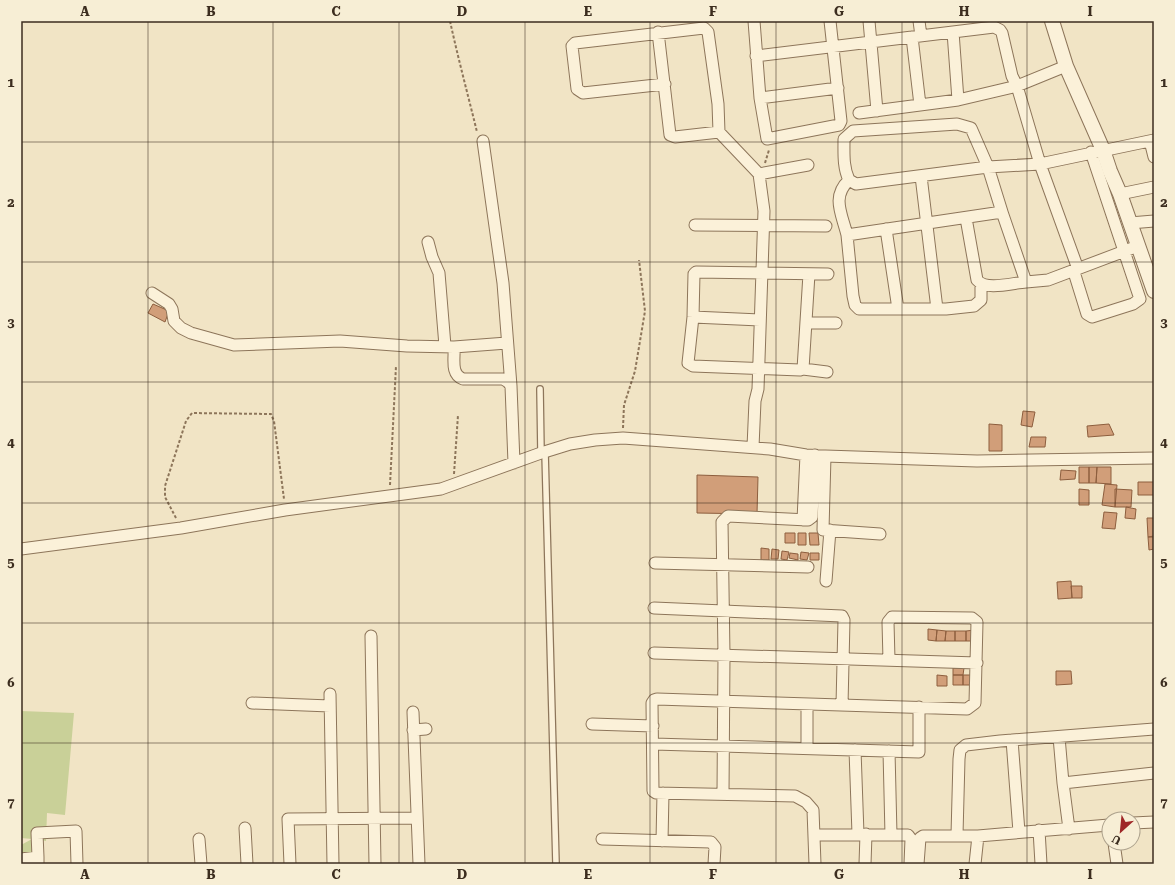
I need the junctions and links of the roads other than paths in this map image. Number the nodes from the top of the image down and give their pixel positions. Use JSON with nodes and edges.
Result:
{"nodes":[{"id":1,"x":754,"y":21,"type":"edge"},
{"id":2,"x":830,"y":21,"type":"edge"},
{"id":3,"x":869,"y":21,"type":"edge"},
{"id":4,"x":919,"y":21,"type":"edge"},
{"id":5,"x":1052,"y":21,"type":"edge"},
{"id":6,"x":658,"y":32,"type":"junction"},
{"id":7,"x":953,"y":32,"type":"junction"},
{"id":8,"x":916,"y":37,"type":"junction"},
{"id":9,"x":871,"y":42,"type":"junction"},
{"id":10,"x":834,"y":47,"type":"junction"},
{"id":11,"x":756,"y":56,"type":"junction"},
{"id":12,"x":1066,"y":66,"type":"junction"},
{"id":13,"x":665,"y":84,"type":"junction"},
{"id":14,"x":1017,"y":86,"type":"junction"},
{"id":15,"x":838,"y":88,"type":"junction"},
{"id":16,"x":760,"y":98,"type":"junction"},
{"id":17,"x":958,"y":100,"type":"junction"},
{"id":18,"x":920,"y":105,"type":"junction"},
{"id":19,"x":877,"y":111,"type":"junction"},
{"id":20,"x":859,"y":113,"type":"dead end"},
{"id":21,"x":719,"y":132,"type":"junction"},
{"id":22,"x":1152,"y":140,"type":"edge"},
{"id":23,"x":483,"y":141,"type":"road end"},
{"id":24,"x":1097,"y":151,"type":"junction"},
{"id":25,"x":1154,"y":157,"type":"edge"},
{"id":26,"x":1040,"y":164,"type":"junction"},
{"id":27,"x":808,"y":165,"type":"dead end"},
{"id":28,"x":988,"y":167,"type":"junction"},
{"id":29,"x":760,"y":175,"type":"junction"},
{"id":30,"x":921,"y":176,"type":"junction"},
{"id":31,"x":849,"y":180,"type":"junction"},
{"id":32,"x":1154,"y":187,"type":"edge"},
{"id":33,"x":1120,"y":194,"type":"junction"},
{"id":34,"x":1002,"y":212,"type":"junction"},
{"id":35,"x":966,"y":218,"type":"junction"},
{"id":36,"x":1154,"y":221,"type":"edge"},
{"id":37,"x":1130,"y":223,"type":"junction"},
{"id":38,"x":926,"y":224,"type":"junction"},
{"id":39,"x":695,"y":225,"type":"dead end"},
{"id":40,"x":761,"y":226,"type":"junction"},
{"id":41,"x":826,"y":226,"type":"dead end"},
{"id":42,"x":886,"y":229,"type":"junction"},
{"id":43,"x":848,"y":235,"type":"junction"},
{"id":44,"x":428,"y":242,"type":"dead end"},
{"id":45,"x":1131,"y":249,"type":"junction"},
{"id":46,"x":1076,"y":271,"type":"junction"},
{"id":47,"x":759,"y":273,"type":"junction"},
{"id":48,"x":809,"y":274,"type":"junction"},
{"id":49,"x":828,"y":274,"type":"dead end"},
{"id":50,"x":1026,"y":282,"type":"junction"},
{"id":51,"x":982,"y":285,"type":"junction"},
{"id":52,"x":1154,"y":291,"type":"edge"},
{"id":53,"x":152,"y":293,"type":"dead end"},
{"id":54,"x":898,"y":309,"type":"junction"},
{"id":55,"x":937,"y":309,"type":"junction"},
{"id":56,"x":693,"y":317,"type":"junction"},
{"id":57,"x":756,"y":320,"type":"junction"},
{"id":58,"x":806,"y":323,"type":"junction"},
{"id":59,"x":836,"y":323,"type":"dead end"},
{"id":60,"x":507,"y":343,"type":"junction"},
{"id":61,"x":449,"y":346,"type":"junction"},
{"id":62,"x":756,"y":367,"type":"junction"},
{"id":63,"x":803,"y":369,"type":"junction"},
{"id":64,"x":827,"y":372,"type":"dead end"},
{"id":65,"x":511,"y":386,"type":"junction"},
{"id":66,"x":540,"y":389,"type":"dead end"},
{"id":67,"x":753,"y":447,"type":"junction"},
{"id":68,"x":543,"y":452,"type":"junction"},
{"id":69,"x":815,"y":455,"type":"junction"},
{"id":70,"x":1154,"y":458,"type":"edge"},
{"id":71,"x":514,"y":463,"type":"junction"},
{"id":72,"x":830,"y":530,"type":"junction"},
{"id":73,"x":880,"y":534,"type":"dead end"},
{"id":74,"x":21,"y":549,"type":"edge"},
{"id":75,"x":655,"y":563,"type":"dead end"},
{"id":76,"x":722,"y":564,"type":"junction"},
{"id":77,"x":808,"y":567,"type":"dead end"},
{"id":78,"x":826,"y":580,"type":"dead end"},
{"id":79,"x":654,"y":608,"type":"dead end"},
{"id":80,"x":723,"y":611,"type":"junction"},
{"id":81,"x":370,"y":636,"type":"dead end"},
{"id":82,"x":654,"y":653,"type":"dead end"},
{"id":83,"x":724,"y":655,"type":"junction"},
{"id":84,"x":844,"y":659,"type":"junction"},
{"id":85,"x":889,"y":660,"type":"junction"},
{"id":86,"x":976,"y":663,"type":"junction"},
{"id":87,"x":330,"y":694,"type":"dead end"},
{"id":88,"x":722,"y":701,"type":"junction"},
{"id":89,"x":252,"y":703,"type":"dead end"},
{"id":90,"x":808,"y":704,"type":"junction"},
{"id":91,"x":842,"y":705,"type":"junction"},
{"id":92,"x":330,"y":706,"type":"junction"},
{"id":93,"x":918,"y":707,"type":"junction"},
{"id":94,"x":413,"y":712,"type":"dead end"},
{"id":95,"x":592,"y":724,"type":"dead end"},
{"id":96,"x":652,"y":726,"type":"junction"},
{"id":97,"x":426,"y":729,"type":"dead end"},
{"id":98,"x":1154,"y":729,"type":"edge"},
{"id":99,"x":413,"y":730,"type":"junction"},
{"id":100,"x":1059,"y":737,"type":"junction"},
{"id":101,"x":1012,"y":740,"type":"junction"},
{"id":102,"x":654,"y":744,"type":"junction"},
{"id":103,"x":723,"y":746,"type":"junction"},
{"id":104,"x":807,"y":748,"type":"junction"},
{"id":105,"x":855,"y":750,"type":"junction"},
{"id":106,"x":889,"y":751,"type":"junction"},
{"id":107,"x":1154,"y":773,"type":"edge"},
{"id":108,"x":1063,"y":783,"type":"junction"},
{"id":109,"x":663,"y":793,"type":"junction"},
{"id":110,"x":723,"y":794,"type":"junction"},
{"id":111,"x":417,"y":818,"type":"junction"},
{"id":112,"x":332,"y":819,"type":"junction"},
{"id":113,"x":375,"y":819,"type":"junction"},
{"id":114,"x":1154,"y":822,"type":"edge"},
{"id":115,"x":1141,"y":823,"type":"edge"},
{"id":116,"x":1101,"y":826,"type":"edge"},
{"id":117,"x":245,"y":828,"type":"dead end"},
{"id":118,"x":1069,"y":829,"type":"junction"},
{"id":119,"x":1039,"y":830,"type":"junction"},
{"id":120,"x":1019,"y":832,"type":"junction"},
{"id":121,"x":862,"y":834,"type":"junction"},
{"id":122,"x":815,"y":835,"type":"junction"},
{"id":123,"x":891,"y":835,"type":"junction"},
{"id":124,"x":957,"y":835,"type":"junction"},
{"id":125,"x":978,"y":836,"type":"junction"},
{"id":126,"x":199,"y":839,"type":"dead end"},
{"id":127,"x":602,"y":839,"type":"dead end"},
{"id":128,"x":662,"y":841,"type":"junction"},
{"id":129,"x":1115,"y":851,"type":"edge"},
{"id":130,"x":21,"y":859,"type":"edge"},
{"id":131,"x":38,"y":861,"type":"edge"},
{"id":132,"x":77,"y":864,"type":"edge"},
{"id":133,"x":201,"y":864,"type":"edge"},
{"id":134,"x":247,"y":864,"type":"edge"},
{"id":135,"x":290,"y":864,"type":"edge"},
{"id":136,"x":333,"y":864,"type":"edge"},
{"id":137,"x":375,"y":864,"type":"edge"},
{"id":138,"x":419,"y":864,"type":"edge"},
{"id":139,"x":556,"y":864,"type":"edge"},
{"id":140,"x":714,"y":864,"type":"edge"},
{"id":141,"x":815,"y":864,"type":"edge"},
{"id":142,"x":865,"y":864,"type":"edge"},
{"id":143,"x":910,"y":864,"type":"edge"},
{"id":144,"x":918,"y":864,"type":"edge"},
{"id":145,"x":975,"y":864,"type":"edge"},
{"id":146,"x":1041,"y":864,"type":"edge"},
{"id":147,"x":1117,"y":864,"type":"edge"}],
"edges":[{"from":1,"to":11,"type":"street"},
{"from":2,"to":10,"type":"street"},
{"from":3,"to":9,"type":"street"},
{"from":4,"to":8,"type":"street"},
{"from":5,"to":12,"type":"street"},
{"from":6,"to":13,"type":"street"},
{"from":6,"to":13,"type":"street"},
{"from":6,"to":21,"type":"street"},
{"from":7,"to":8,"type":"street"},
{"from":7,"to":14,"type":"street"},
{"from":7,"to":17,"type":"street"},
{"from":8,"to":9,"type":"street"},
{"from":8,"to":18,"type":"street"},
{"from":9,"to":10,"type":"street"},
{"from":9,"to":19,"type":"street"},
{"from":10,"to":11,"type":"street"},
{"from":10,"to":15,"type":"street"},
{"from":11,"to":16,"type":"street"},
{"from":12,"to":14,"type":"street"},
{"from":12,"to":24,"type":"street"},
{"from":13,"to":21,"type":"street"},
{"from":14,"to":17,"type":"street"},
{"from":14,"to":26,"type":"street"},
{"from":15,"to":16,"type":"street"},
{"from":15,"to":16,"type":"street"},
{"from":17,"to":18,"type":"street"},
{"from":18,"to":19,"type":"street"},
{"from":19,"to":20,"type":"street"},
{"from":21,"to":29,"type":"street"},
{"from":22,"to":24,"type":"street"},
{"from":22,"to":25,"type":"street"},
{"from":23,"to":60,"type":"street"},
{"from":24,"to":26,"type":"street"},
{"from":24,"to":33,"type":"street"},
{"from":24,"to":45,"type":"street"},
{"from":26,"to":28,"type":"street"},
{"from":26,"to":46,"type":"street"},
{"from":27,"to":29,"type":"street"},
{"from":28,"to":30,"type":"street"},
{"from":28,"to":31,"type":"street"},
{"from":28,"to":34,"type":"street"},
{"from":29,"to":40,"type":"street"},
{"from":30,"to":31,"type":"street"},
{"from":30,"to":38,"type":"street"},
{"from":31,"to":43,"type":"street"},
{"from":32,"to":33,"type":"street"},
{"from":33,"to":37,"type":"street"},
{"from":34,"to":35,"type":"street"},
{"from":34,"to":50,"type":"street"},
{"from":35,"to":38,"type":"street"},
{"from":35,"to":51,"type":"street"},
{"from":36,"to":37,"type":"street"},
{"from":37,"to":45,"type":"street"},
{"from":38,"to":42,"type":"street"},
{"from":38,"to":55,"type":"street"},
{"from":39,"to":40,"type":"street"},
{"from":40,"to":41,"type":"street"},
{"from":40,"to":47,"type":"street"},
{"from":42,"to":43,"type":"street"},
{"from":42,"to":54,"type":"street"},
{"from":43,"to":54,"type":"street"},
{"from":44,"to":61,"type":"street"},
{"from":45,"to":46,"type":"street"},
{"from":45,"to":46,"type":"street"},
{"from":45,"to":52,"type":"street"},
{"from":46,"to":50,"type":"street"},
{"from":47,"to":48,"type":"street"},
{"from":47,"to":56,"type":"street"},
{"from":47,"to":57,"type":"street"},
{"from":48,"to":49,"type":"street"},
{"from":48,"to":58,"type":"street"},
{"from":50,"to":51,"type":"street"},
{"from":51,"to":55,"type":"street"},
{"from":53,"to":61,"type":"street"},
{"from":54,"to":55,"type":"street"},
{"from":56,"to":57,"type":"street"},
{"from":56,"to":62,"type":"street"},
{"from":57,"to":62,"type":"street"},
{"from":58,"to":59,"type":"street"},
{"from":58,"to":63,"type":"street"},
{"from":60,"to":61,"type":"street"},
{"from":60,"to":65,"type":"street"},
{"from":61,"to":65,"type":"street"},
{"from":62,"to":63,"type":"street"},
{"from":62,"to":67,"type":"street"},
{"from":63,"to":64,"type":"street"},
{"from":65,"to":71,"type":"street"},
{"from":66,"to":68,"type":"lane"},
{"from":67,"to":68,"type":"street"},
{"from":67,"to":69,"type":"street"},
{"from":68,"to":71,"type":"street"},
{"from":68,"to":139,"type":"lane"},
{"from":69,"to":70,"type":"street"},
{"from":69,"to":72,"type":"street"},
{"from":69,"to":76,"type":"street"},
{"from":71,"to":74,"type":"street"},
{"from":72,"to":73,"type":"street"},
{"from":72,"to":78,"type":"street"},
{"from":75,"to":76,"type":"street"},
{"from":76,"to":77,"type":"street"},
{"from":76,"to":80,"type":"street"},
{"from":79,"to":80,"type":"street"},
{"from":80,"to":83,"type":"street"},
{"from":80,"to":84,"type":"street"},
{"from":81,"to":113,"type":"street"},
{"from":82,"to":83,"type":"street"},
{"from":83,"to":84,"type":"street"},
{"from":83,"to":88,"type":"street"},
{"from":84,"to":85,"type":"street"},
{"from":84,"to":91,"type":"street"},
{"from":85,"to":86,"type":"street"},
{"from":85,"to":86,"type":"street"},
{"from":86,"to":93,"type":"street"},
{"from":87,"to":92,"type":"street"},
{"from":88,"to":90,"type":"street"},
{"from":88,"to":96,"type":"street"},
{"from":88,"to":103,"type":"street"},
{"from":89,"to":92,"type":"street"},
{"from":90,"to":91,"type":"street"},
{"from":90,"to":104,"type":"street"},
{"from":91,"to":93,"type":"street"},
{"from":92,"to":112,"type":"street"},
{"from":93,"to":106,"type":"street"},
{"from":94,"to":99,"type":"street"},
{"from":95,"to":96,"type":"street"},
{"from":96,"to":102,"type":"street"},
{"from":97,"to":99,"type":"street"},
{"from":98,"to":100,"type":"street"},
{"from":99,"to":111,"type":"street"},
{"from":100,"to":101,"type":"street"},
{"from":100,"to":108,"type":"street"},
{"from":101,"to":120,"type":"street"},
{"from":101,"to":124,"type":"street"},
{"from":102,"to":103,"type":"street"},
{"from":102,"to":109,"type":"street"},
{"from":103,"to":104,"type":"street"},
{"from":103,"to":110,"type":"street"},
{"from":104,"to":105,"type":"street"},
{"from":105,"to":106,"type":"street"},
{"from":105,"to":121,"type":"street"},
{"from":106,"to":123,"type":"street"},
{"from":107,"to":108,"type":"street"},
{"from":108,"to":118,"type":"street"},
{"from":109,"to":110,"type":"street"},
{"from":109,"to":128,"type":"street"},
{"from":110,"to":122,"type":"street"},
{"from":111,"to":113,"type":"street"},
{"from":111,"to":138,"type":"street"},
{"from":112,"to":113,"type":"street"},
{"from":112,"to":135,"type":"street"},
{"from":112,"to":136,"type":"street"},
{"from":113,"to":137,"type":"street"},
{"from":114,"to":115,"type":"street"},
{"from":116,"to":118,"type":"street"},
{"from":117,"to":134,"type":"street"},
{"from":118,"to":119,"type":"street"},
{"from":119,"to":120,"type":"street"},
{"from":119,"to":146,"type":"street"},
{"from":120,"to":125,"type":"street"},
{"from":121,"to":122,"type":"street"},
{"from":121,"to":123,"type":"street"},
{"from":121,"to":142,"type":"street"},
{"from":122,"to":141,"type":"street"},
{"from":123,"to":143,"type":"street"},
{"from":124,"to":125,"type":"street"},
{"from":124,"to":144,"type":"street"},
{"from":125,"to":145,"type":"street"},
{"from":126,"to":133,"type":"street"},
{"from":127,"to":128,"type":"street"},
{"from":128,"to":140,"type":"street"},
{"from":129,"to":147,"type":"street"},
{"from":130,"to":131,"type":"street"},
{"from":131,"to":132,"type":"street"}]}
